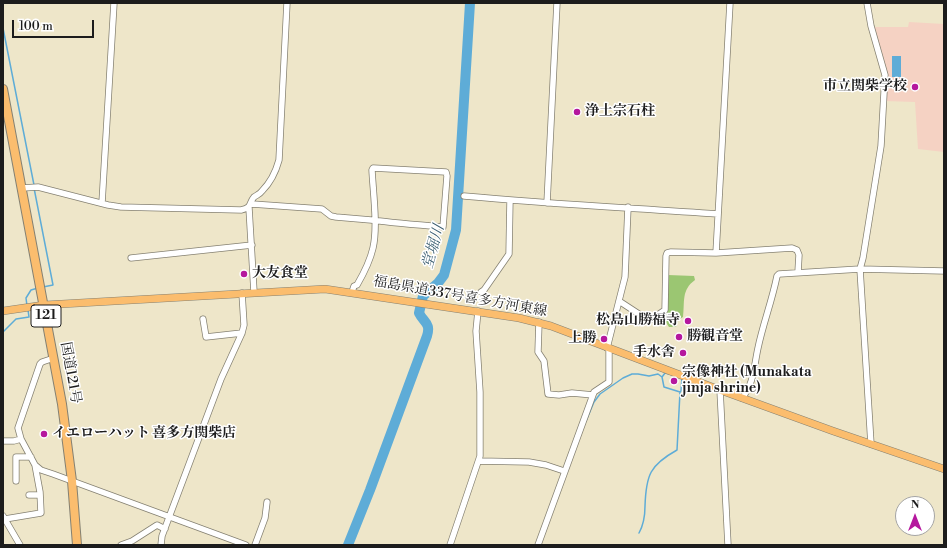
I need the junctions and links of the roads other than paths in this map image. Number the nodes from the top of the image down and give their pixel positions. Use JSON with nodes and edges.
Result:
{"nodes":[{"id":1,"x":114,"y":3,"type":"edge"},
{"id":2,"x":288,"y":3,"type":"edge"},
{"id":3,"x":557,"y":3,"type":"edge"},
{"id":4,"x":730,"y":3,"type":"edge"},
{"id":5,"x":867,"y":3,"type":"edge"},
{"id":6,"x":3,"y":89,"type":"edge"},
{"id":7,"x":22,"y":188,"type":"junction"},
{"id":8,"x":464,"y":196,"type":"dead end"},
{"id":9,"x":510,"y":200,"type":"junction"},
{"id":10,"x":102,"y":202,"type":"junction"},
{"id":11,"x":547,"y":203,"type":"junction"},
{"id":12,"x":250,"y":206,"type":"junction"},
{"id":13,"x":628,"y":207,"type":"junction"},
{"id":14,"x":718,"y":214,"type":"junction"},
{"id":15,"x":374,"y":220,"type":"junction"},
{"id":16,"x":252,"y":245,"type":"junction"},
{"id":17,"x":716,"y":253,"type":"junction"},
{"id":18,"x":131,"y":258,"type":"dead end"},
{"id":19,"x":860,"y":268,"type":"junction"},
{"id":20,"x":944,"y":271,"type":"edge"},
{"id":21,"x":798,"y":272,"type":"junction"},
{"id":22,"x":254,"y":292,"type":"junction"},
{"id":23,"x":352,"y":292,"type":"junction"},
{"id":24,"x":481,"y":292,"type":"dead end"},
{"id":25,"x":242,"y":293,"type":"junction"},
{"id":26,"x":619,"y":300,"type":"junction"},
{"id":27,"x":44,"y":304,"type":"junction"},
{"id":28,"x":3,"y":311,"type":"edge"},
{"id":29,"x":478,"y":311,"type":"junction"},
{"id":30,"x":203,"y":319,"type":"dead end"},
{"id":31,"x":539,"y":322,"type":"junction"},
{"id":32,"x":242,"y":333,"type":"junction"},
{"id":33,"x":608,"y":348,"type":"junction"},
{"id":34,"x":54,"y":358,"type":"junction"},
{"id":35,"x":720,"y":390,"type":"junction"},
{"id":36,"x":593,"y":395,"type":"junction"},
{"id":37,"x":742,"y":398,"type":"junction"},
{"id":38,"x":21,"y":439,"type":"junction"},
{"id":39,"x":3,"y":441,"type":"edge"},
{"id":40,"x":871,"y":444,"type":"junction"},
{"id":41,"x":31,"y":457,"type":"junction"},
{"id":42,"x":479,"y":460,"type":"junction"},
{"id":43,"x":35,"y":465,"type":"junction"},
{"id":44,"x":944,"y":469,"type":"edge"},
{"id":45,"x":564,"y":471,"type":"junction"},
{"id":46,"x":16,"y":481,"type":"dead end"},
{"id":47,"x":72,"y":481,"type":"junction"},
{"id":48,"x":29,"y":495,"type":"dead end"},
{"id":49,"x":40,"y":495,"type":"junction"},
{"id":50,"x":267,"y":502,"type":"dead end"},
{"id":51,"x":170,"y":518,"type":"junction"},
{"id":52,"x":4,"y":519,"type":"edge"},
{"id":53,"x":165,"y":529,"type":"junction"},
{"id":54,"x":20,"y":545,"type":"edge"},
{"id":55,"x":77,"y":545,"type":"edge"},
{"id":56,"x":121,"y":545,"type":"edge"},
{"id":57,"x":161,"y":545,"type":"edge"},
{"id":58,"x":246,"y":545,"type":"edge"},
{"id":59,"x":255,"y":545,"type":"edge"},
{"id":60,"x":450,"y":545,"type":"edge"},
{"id":61,"x":538,"y":545,"type":"edge"},
{"id":62,"x":728,"y":545,"type":"edge"}],
"edges":[{"from":1,"to":10,"type":"street"},
{"from":2,"to":12,"type":"street"},
{"from":3,"to":11,"type":"street"},
{"from":4,"to":14,"type":"street"},
{"from":5,"to":19,"type":"street"},
{"from":6,"to":7,"type":"highway","name":"国道121号","number":"121"},
{"from":7,"to":10,"type":"street"},
{"from":7,"to":27,"type":"highway","name":"国道121号","number":"121"},
{"from":8,"to":9,"type":"street"},
{"from":9,"to":11,"type":"street"},
{"from":9,"to":24,"type":"street"},
{"from":10,"to":12,"type":"street"},
{"from":11,"to":13,"type":"street"},
{"from":12,"to":15,"type":"street"},
{"from":12,"to":16,"type":"street"},
{"from":13,"to":14,"type":"street"},
{"from":13,"to":26,"type":"street"},
{"from":14,"to":17,"type":"street"},
{"from":15,"to":15,"type":"street"},
{"from":15,"to":23,"type":"street"},
{"from":16,"to":18,"type":"street"},
{"from":16,"to":22,"type":"street"},
{"from":17,"to":21,"type":"street"},
{"from":17,"to":26,"type":"street"},
{"from":19,"to":20,"type":"street"},
{"from":19,"to":21,"type":"street"},
{"from":19,"to":40,"type":"street"},
{"from":21,"to":37,"type":"street"},
{"from":22,"to":23,"type":"main road","name":"福島県道337号喜多方河東線"},
{"from":22,"to":25,"type":"main road","name":"福島県道337号喜多方河東線"},
{"from":23,"to":29,"type":"main road","name":"福島県道337号喜多方河東線"},
{"from":25,"to":27,"type":"main road","name":"福島県道337号喜多方河東線"},
{"from":25,"to":32,"type":"street"},
{"from":26,"to":33,"type":"street"},
{"from":27,"to":28,"type":"main road","name":"福島県道337号喜多方河東線"},
{"from":27,"to":34,"type":"highway","name":"国道121号","number":"121"},
{"from":29,"to":31,"type":"main road","name":"福島県道337号喜多方河東線"},
{"from":29,"to":42,"type":"street"},
{"from":30,"to":32,"type":"street"},
{"from":31,"to":33,"type":"main road","name":"福島県道337号喜多方河東線"},
{"from":31,"to":36,"type":"street"},
{"from":32,"to":51,"type":"street"},
{"from":33,"to":35,"type":"main road","name":"福島県道337号喜多方河東線"},
{"from":33,"to":36,"type":"street"},
{"from":34,"to":38,"type":"street"},
{"from":34,"to":47,"type":"highway","name":"国道121号","number":"121"},
{"from":35,"to":37,"type":"main road","name":"福島県道337号喜多方河東線"},
{"from":35,"to":62,"type":"street"},
{"from":36,"to":45,"type":"street"},
{"from":37,"to":40,"type":"main road","name":"福島県道337号喜多方河東線"},
{"from":38,"to":39,"type":"street"},
{"from":38,"to":41,"type":"street"},
{"from":40,"to":44,"type":"main road","name":"福島県道337号喜多方河東線"},
{"from":41,"to":43,"type":"street"},
{"from":41,"to":46,"type":"street"},
{"from":42,"to":45,"type":"street"},
{"from":42,"to":60,"type":"street"},
{"from":43,"to":47,"type":"street"},
{"from":43,"to":49,"type":"street"},
{"from":45,"to":61,"type":"street"},
{"from":47,"to":51,"type":"street"},
{"from":47,"to":55,"type":"highway","name":"国道121号","number":"121"},
{"from":48,"to":49,"type":"street"},
{"from":49,"to":52,"type":"street"},
{"from":50,"to":59,"type":"street"},
{"from":51,"to":53,"type":"street"},
{"from":51,"to":58,"type":"street"},
{"from":52,"to":54,"type":"street"},
{"from":53,"to":56,"type":"street"},
{"from":53,"to":57,"type":"street"}]}
